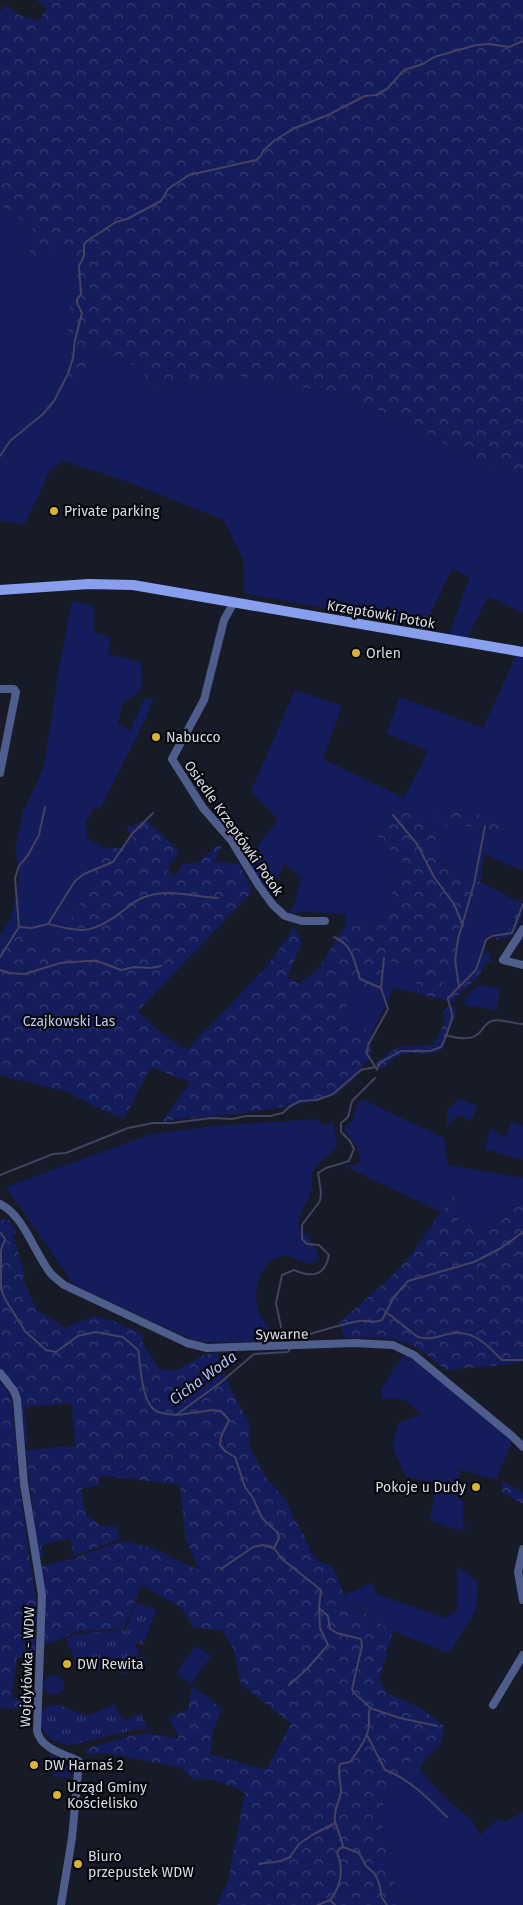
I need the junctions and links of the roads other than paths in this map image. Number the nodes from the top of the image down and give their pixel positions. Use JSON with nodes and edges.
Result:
{"nodes":[{"id":1,"x":0,"y":590,"type":"edge"},
{"id":2,"x":234,"y":602,"type":"junction"},
{"id":3,"x":523,"y":652,"type":"edge"},
{"id":4,"x":0,"y":689,"type":"edge"},
{"id":5,"x":0,"y":773,"type":"edge"},
{"id":6,"x":325,"y":921,"type":"dead end"},
{"id":7,"x":523,"y":929,"type":"edge"},
{"id":8,"x":523,"y":965,"type":"edge"},
{"id":9,"x":0,"y":1204,"type":"edge"},
{"id":10,"x":0,"y":1373,"type":"edge"},
{"id":11,"x":523,"y":1447,"type":"edge"},
{"id":12,"x":523,"y":1549,"type":"edge"},
{"id":13,"x":523,"y":1600,"type":"edge"},
{"id":14,"x":523,"y":1655,"type":"edge"},
{"id":15,"x":493,"y":1705,"type":"dead end"},
{"id":16,"x":61,"y":1905,"type":"edge"}],
"edges":[{"from":1,"to":2,"type":"main road","name":"Krzeptówki Potok"},
{"from":2,"to":3,"type":"main road","name":"Krzeptówki Potok"},
{"from":2,"to":6,"type":"street","name":"Osiedle Krzeptówki Potok"},
{"from":4,"to":5,"type":"street"},
{"from":7,"to":8,"type":"street"},
{"from":9,"to":11,"type":"street","name":"Sywarne"},
{"from":10,"to":16,"type":"street","name":"Wojdyłówka - WDW"},
{"from":12,"to":13,"type":"street"},
{"from":14,"to":15,"type":"street"}]}
